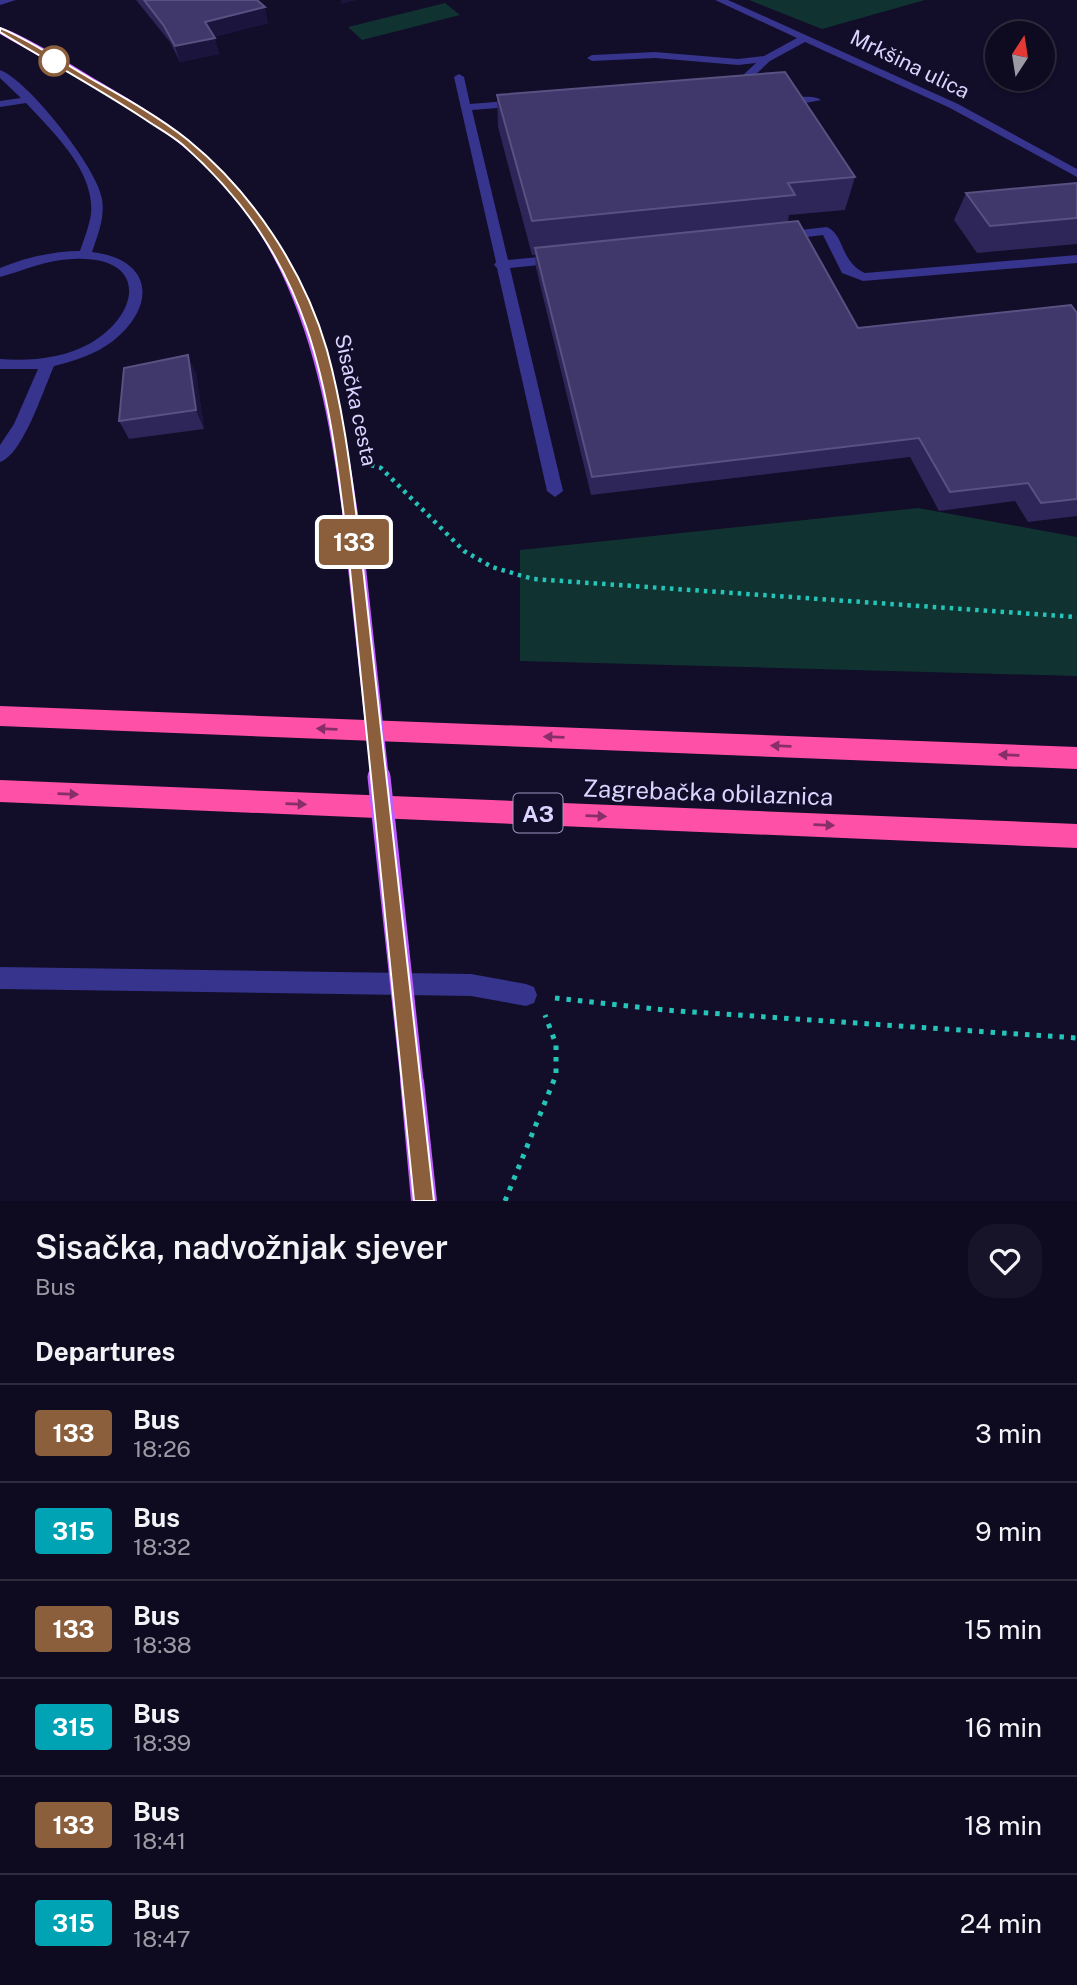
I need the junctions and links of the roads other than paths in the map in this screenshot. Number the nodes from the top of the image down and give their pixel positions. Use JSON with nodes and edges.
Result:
{"nodes":[{"id":1,"x":11,"y":0,"type":"edge"},
{"id":2,"x":720,"y":0,"type":"edge"},
{"id":3,"x":0,"y":2,"type":"edge"},
{"id":4,"x":0,"y":30,"type":"edge"},
{"id":5,"x":807,"y":37,"type":"junction"},
{"id":6,"x":592,"y":58,"type":"dead end"},
{"id":7,"x":766,"y":59,"type":"junction"},
{"id":8,"x":0,"y":73,"type":"edge"},
{"id":9,"x":459,"y":77,"type":"dead end"},
{"id":10,"x":724,"y":89,"type":"edge"},
{"id":11,"x":772,"y":96,"type":"edge"},
{"id":12,"x":28,"y":100,"type":"junction"},
{"id":13,"x":816,"y":100,"type":"dead end"},
{"id":14,"x":535,"y":102,"type":"edge"},
{"id":15,"x":0,"y":104,"type":"edge"},
{"id":16,"x":467,"y":107,"type":"junction"},
{"id":17,"x":1077,"y":174,"type":"edge"},
{"id":18,"x":773,"y":237,"type":"edge"},
{"id":19,"x":85,"y":255,"type":"junction"},
{"id":20,"x":568,"y":258,"type":"edge"},
{"id":21,"x":1077,"y":259,"type":"edge"},
{"id":22,"x":500,"y":265,"type":"junction"},
{"id":23,"x":0,"y":273,"type":"edge"},
{"id":24,"x":0,"y":363,"type":"edge"},
{"id":25,"x":48,"y":363,"type":"junction"},
{"id":26,"x":0,"y":456,"type":"edge"},
{"id":27,"x":555,"y":491,"type":"dead end"},
{"id":28,"x":0,"y":716,"type":"edge"},
{"id":29,"x":1077,"y":758,"type":"edge"},
{"id":30,"x":0,"y":791,"type":"edge"},
{"id":31,"x":1077,"y":836,"type":"edge"},
{"id":32,"x":0,"y":978,"type":"edge"},
{"id":33,"x":526,"y":995,"type":"road end"},
{"id":34,"x":424,"y":1201,"type":"edge"}],
"edges":[{"from":1,"to":3,"type":"street"},
{"from":2,"to":5,"type":"street","name":"Mrkšina ulica"},
{"from":4,"to":34,"type":"main road","name":"Sisačka cesta","bridge":true},
{"from":5,"to":7,"type":"street"},
{"from":5,"to":17,"type":"street","name":"Mrkšina ulica"},
{"from":6,"to":7,"type":"street"},
{"from":7,"to":10,"type":"street"},
{"from":8,"to":12,"type":"street"},
{"from":9,"to":16,"type":"street"},
{"from":11,"to":13,"type":"street"},
{"from":12,"to":15,"type":"street"},
{"from":12,"to":19,"type":"street"},
{"from":14,"to":16,"type":"street"},
{"from":16,"to":22,"type":"street"},
{"from":18,"to":21,"type":"street"},
{"from":19,"to":23,"type":"street"},
{"from":19,"to":25,"type":"street"},
{"from":20,"to":22,"type":"street"},
{"from":22,"to":27,"type":"street"},
{"from":24,"to":25,"type":"street"},
{"from":25,"to":26,"type":"street"},
{"from":29,"to":28,"type":"highway","name":"Zagrebačka obilaznica","one_way":true},
{"from":30,"to":31,"type":"highway","name":"Zagrebačka obilaznica","number":"A3","one_way":true},
{"from":32,"to":33,"type":"street"}]}
